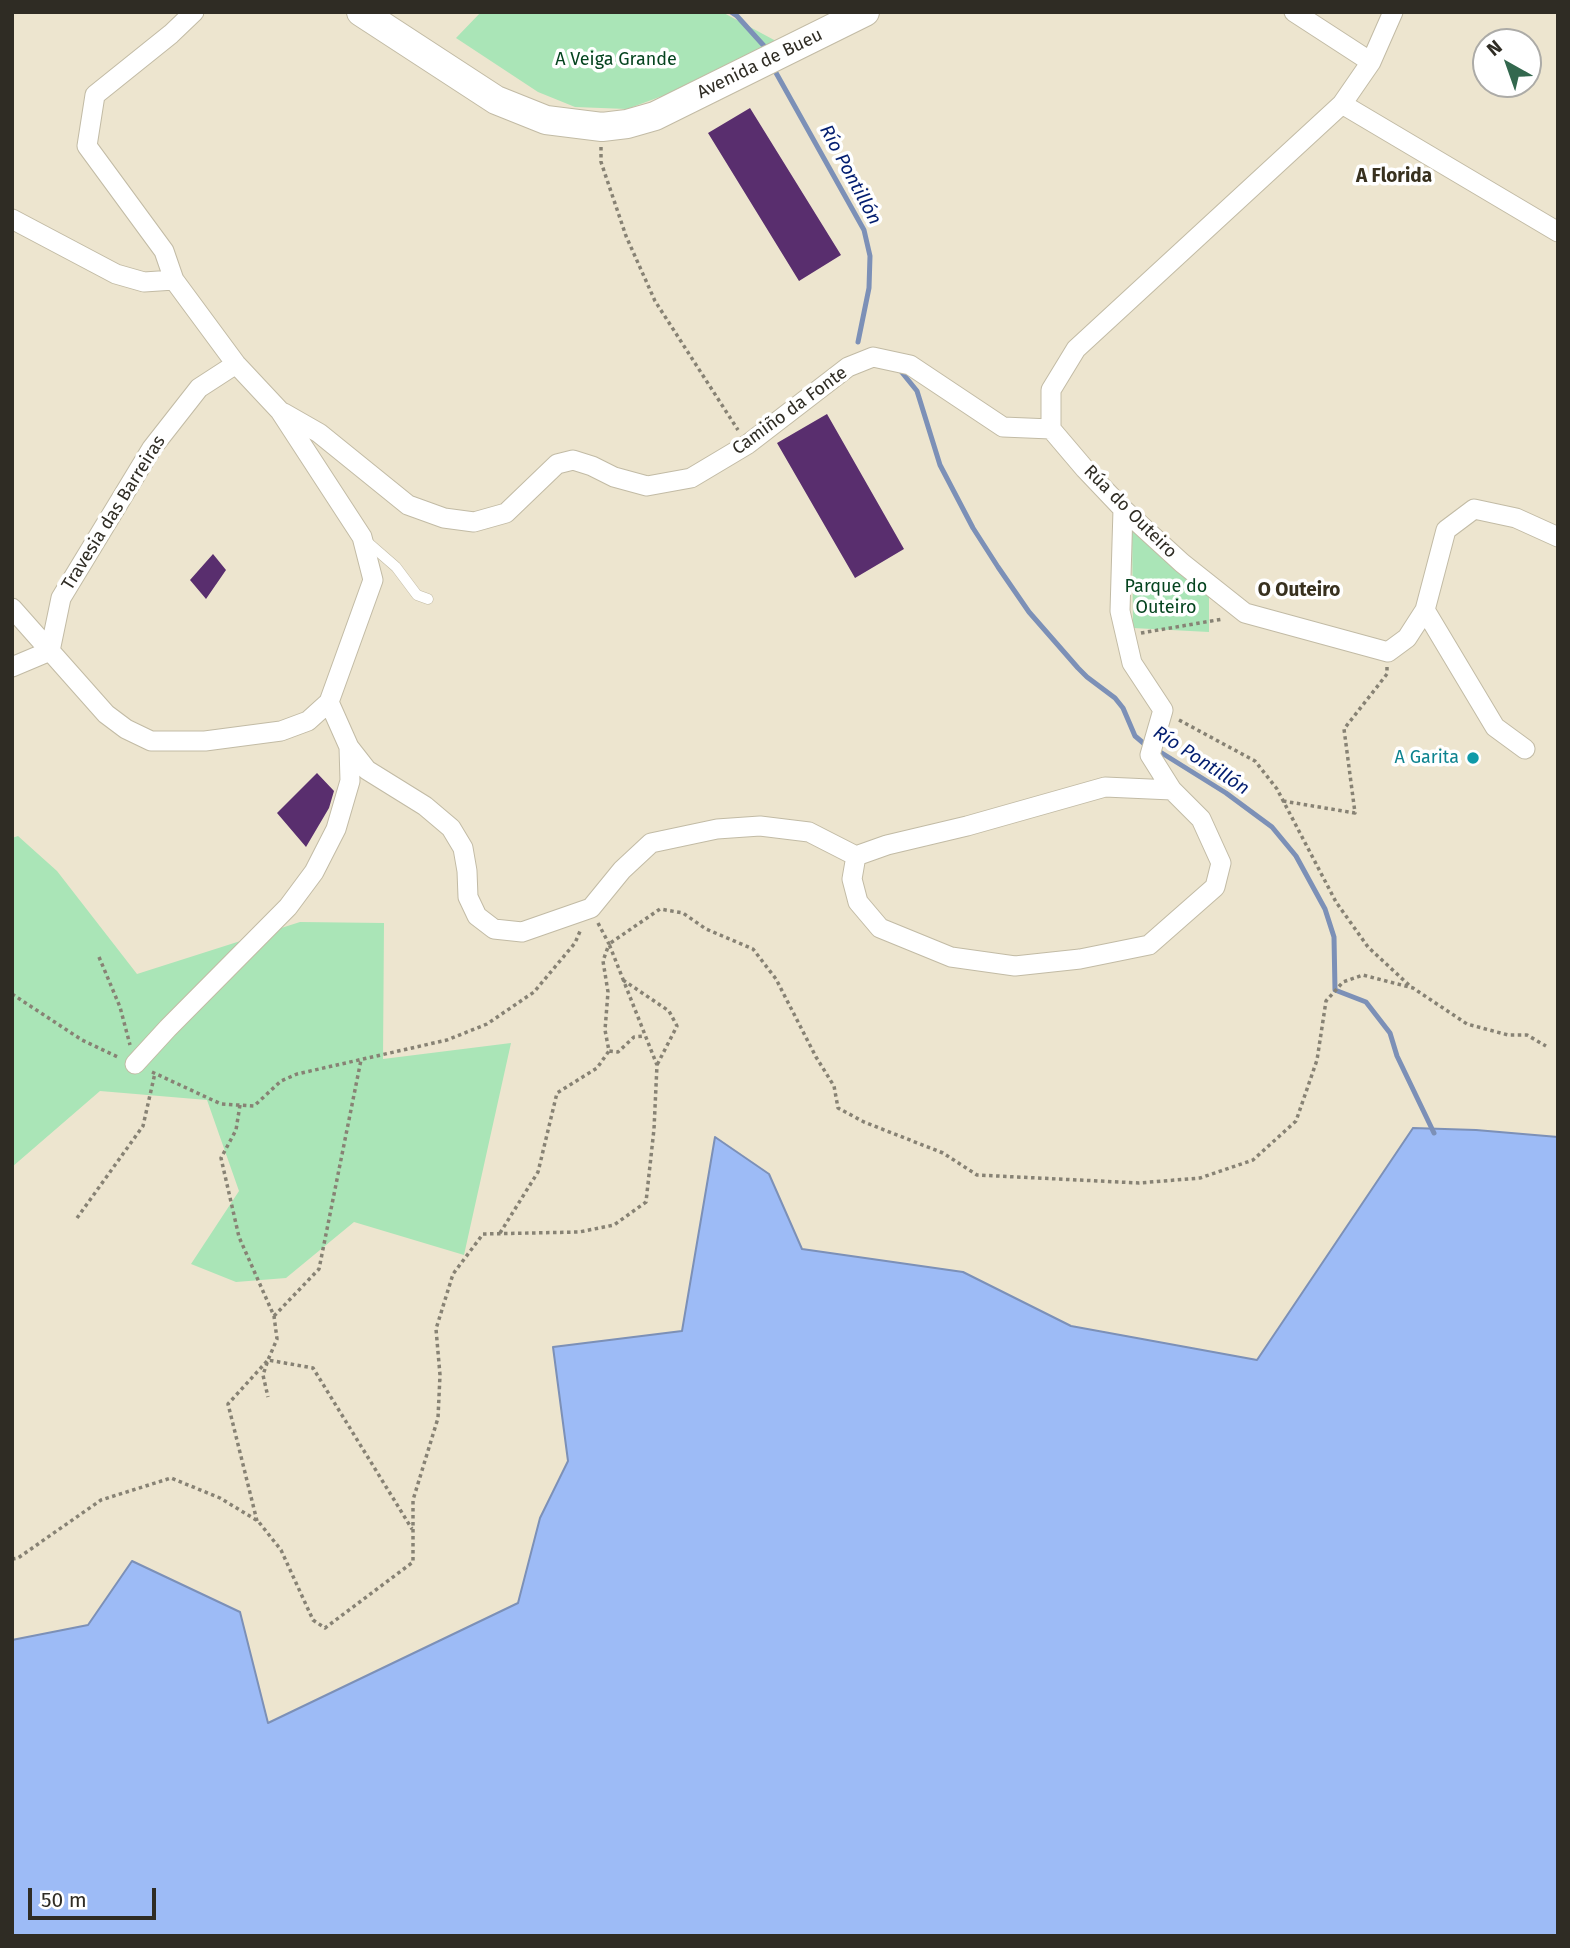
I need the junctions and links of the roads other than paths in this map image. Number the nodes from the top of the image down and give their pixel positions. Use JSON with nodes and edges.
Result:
{"nodes":[{"id":1,"x":194,"y":12,"type":"edge"},
{"id":2,"x":361,"y":12,"type":"edge"},
{"id":3,"x":865,"y":12,"type":"edge"},
{"id":4,"x":1294,"y":12,"type":"edge"},
{"id":5,"x":1393,"y":12,"type":"edge"},
{"id":6,"x":1370,"y":62,"type":"junction"},
{"id":7,"x":1342,"y":104,"type":"junction"},
{"id":8,"x":12,"y":219,"type":"edge"},
{"id":9,"x":1558,"y":232,"type":"edge"},
{"id":10,"x":174,"y":280,"type":"junction"},
{"id":11,"x":236,"y":364,"type":"junction"},
{"id":12,"x":280,"y":411,"type":"junction"},
{"id":13,"x":1051,"y":429,"type":"junction"},
{"id":14,"x":1123,"y":509,"type":"junction"},
{"id":15,"x":362,"y":537,"type":"junction"},
{"id":16,"x":1558,"y":537,"type":"edge"},
{"id":17,"x":428,"y":599,"type":"dead end"},
{"id":18,"x":12,"y":608,"type":"edge"},
{"id":19,"x":1425,"y":610,"type":"junction"},
{"id":20,"x":50,"y":650,"type":"junction"},
{"id":21,"x":12,"y":667,"type":"edge"},
{"id":22,"x":329,"y":702,"type":"junction"},
{"id":23,"x":349,"y":747,"type":"junction"},
{"id":24,"x":1525,"y":749,"type":"dead end"},
{"id":25,"x":1172,"y":790,"type":"junction"},
{"id":26,"x":856,"y":856,"type":"junction"},
{"id":27,"x":135,"y":1064,"type":"road end"}],
"edges":[{"from":1,"to":10,"type":"street"},
{"from":2,"to":3,"type":"main road","name":"Avenida de Bueu"},
{"from":4,"to":6,"type":"street"},
{"from":5,"to":6,"type":"street"},
{"from":6,"to":7,"type":"street"},
{"from":7,"to":9,"type":"street"},
{"from":7,"to":13,"type":"street"},
{"from":8,"to":10,"type":"street"},
{"from":10,"to":11,"type":"street"},
{"from":11,"to":12,"type":"street"},
{"from":11,"to":20,"type":"street","name":"Travesia das Barreiras"},
{"from":12,"to":13,"type":"street","name":"Camiño da Fonte"},
{"from":12,"to":15,"type":"street"},
{"from":13,"to":14,"type":"street","name":"Rúa do Outeiro"},
{"from":14,"to":19,"type":"street","name":"Rúa do Outeiro"},
{"from":14,"to":25,"type":"street"},
{"from":15,"to":17,"type":"lane"},
{"from":15,"to":22,"type":"street"},
{"from":16,"to":19,"type":"street"},
{"from":18,"to":20,"type":"street"},
{"from":19,"to":24,"type":"street"},
{"from":20,"to":21,"type":"street"},
{"from":20,"to":22,"type":"street"},
{"from":22,"to":23,"type":"street"},
{"from":23,"to":26,"type":"street"},
{"from":23,"to":27,"type":"street"},
{"from":25,"to":26,"type":"street"},
{"from":25,"to":26,"type":"street"}]}
